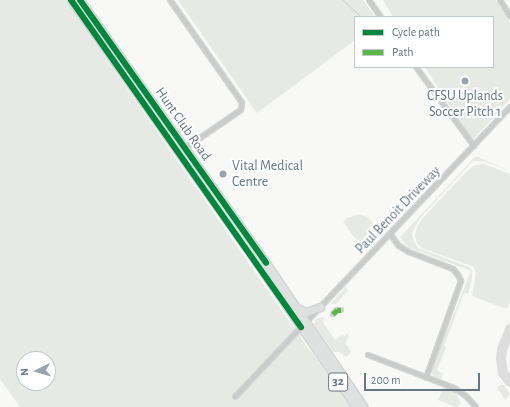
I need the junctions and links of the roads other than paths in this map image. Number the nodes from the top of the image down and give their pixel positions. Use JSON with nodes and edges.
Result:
{"nodes":[{"id":1,"x":71,"y":0,"type":"edge"},
{"id":2,"x":80,"y":0,"type":"edge"},
{"id":3,"x":170,"y":0,"type":"edge"},
{"id":4,"x":369,"y":0,"type":"edge"},
{"id":5,"x":500,"y":0,"type":"edge"},
{"id":6,"x":380,"y":16,"type":"edge"},
{"id":7,"x":510,"y":16,"type":"edge"},
{"id":8,"x":417,"y":68,"type":"edge"},
{"id":9,"x":510,"y":107,"type":"edge"},
{"id":10,"x":474,"y":146,"type":"junction"},
{"id":11,"x":182,"y":151,"type":"junction"},
{"id":12,"x":390,"y":234,"type":"junction"},
{"id":13,"x":296,"y":307,"type":"junction"},
{"id":14,"x":320,"y":307,"type":"junction"},
{"id":15,"x":341,"y":310,"type":"dead end"},
{"id":16,"x":333,"y":312,"type":"dead end"},
{"id":17,"x":303,"y":324,"type":"junction"},
{"id":18,"x":368,"y":355,"type":"dead end"},
{"id":19,"x":426,"y":378,"type":"junction"},
{"id":20,"x":235,"y":397,"type":"dead end"},
{"id":21,"x":356,"y":407,"type":"edge"},
{"id":22,"x":364,"y":407,"type":"edge"},
{"id":23,"x":476,"y":407,"type":"edge"}],
"edges":[{"from":1,"to":11,"type":"main road","name":"Hunt Club Road","number":"32"},
{"from":2,"to":11,"type":"main road","name":"Hunt Club Road","number":"32"},
{"from":3,"to":11,"type":"street"},
{"from":4,"to":6,"type":"street"},
{"from":5,"to":7,"type":"street"},
{"from":8,"to":10,"type":"street"},
{"from":9,"to":10,"type":"street","name":"Paul Benoit Driveway"},
{"from":10,"to":12,"type":"street","name":"Paul Benoit Driveway"},
{"from":11,"to":13,"type":"main road","name":"Hunt Club Road","number":"32"},
{"from":11,"to":17,"type":"main road","name":"Hunt Club Road","number":"32"},
{"from":12,"to":14,"type":"street","name":"Paul Benoit Driveway"},
{"from":12,"to":19,"type":"street"},
{"from":13,"to":14,"type":"main road"},
{"from":13,"to":17,"type":"main road","name":"Hunt Club Road","number":"32"},
{"from":14,"to":17,"type":"street","name":"Paul Benoit Driveway"},
{"from":15,"to":16,"type":"street"},
{"from":17,"to":20,"type":"street","name":"Paul Benoit Driveway"},
{"from":17,"to":21,"type":"main road","name":"Hunt Club Road","number":"32"},
{"from":17,"to":22,"type":"main road","name":"Hunt Club Road","number":"32"},
{"from":18,"to":19,"type":"street"},
{"from":19,"to":23,"type":"street"}]}
